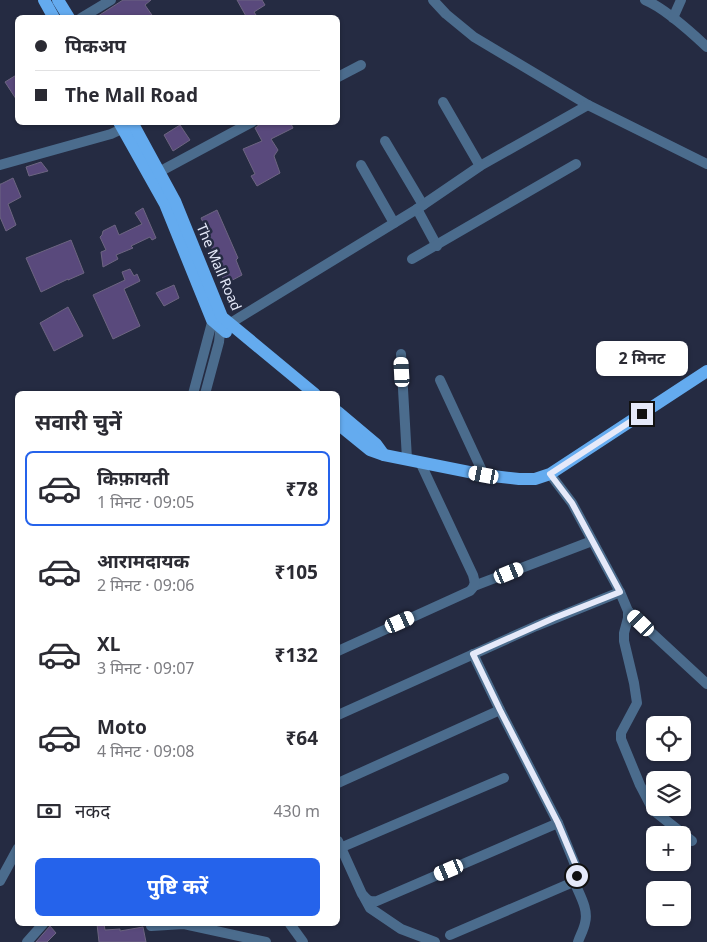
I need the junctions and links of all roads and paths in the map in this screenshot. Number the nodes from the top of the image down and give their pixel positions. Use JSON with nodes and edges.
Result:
{"nodes":[{"id":1,"x":44,"y":0,"type":"edge"},
{"id":2,"x":58,"y":0,"type":"edge"},
{"id":3,"x":111,"y":0,"type":"edge"},
{"id":4,"x":433,"y":0,"type":"edge"},
{"id":5,"x":645,"y":0,"type":"edge"},
{"id":6,"x":681,"y":0,"type":"edge"},
{"id":7,"x":52,"y":15,"type":"edge"},
{"id":8,"x":67,"y":15,"type":"edge"},
{"id":9,"x":86,"y":15,"type":"edge"},
{"id":10,"x":673,"y":18,"type":"junction"},
{"id":11,"x":702,"y":36,"type":"edge"},
{"id":12,"x":707,"y":47,"type":"edge"},
{"id":13,"x":361,"y":65,"type":"dead end"},
{"id":14,"x":340,"y":76,"type":"edge"},
{"id":15,"x":443,"y":102,"type":"dead end"},
{"id":16,"x":588,"y":105,"type":"junction"},
{"id":17,"x":124,"y":125,"type":"edge"},
{"id":18,"x":126,"y":125,"type":"edge"},
{"id":19,"x":127,"y":125,"type":"edge"},
{"id":20,"x":246,"y":125,"type":"edge"},
{"id":21,"x":385,"y":141,"type":"dead end"},
{"id":22,"x":576,"y":164,"type":"dead end"},
{"id":23,"x":707,"y":164,"type":"edge"},
{"id":24,"x":0,"y":165,"type":"edge"},
{"id":25,"x":361,"y":165,"type":"dead end"},
{"id":26,"x":480,"y":166,"type":"junction"},
{"id":27,"x":159,"y":172,"type":"junction"},
{"id":28,"x":420,"y":207,"type":"junction"},
{"id":29,"x":394,"y":223,"type":"junction"},
{"id":30,"x":437,"y":246,"type":"junction"},
{"id":31,"x":412,"y":259,"type":"dead end"},
{"id":32,"x":220,"y":319,"type":"junction"},
{"id":33,"x":401,"y":354,"type":"dead end"},
{"id":34,"x":707,"y":370,"type":"edge"},
{"id":35,"x":440,"y":380,"type":"dead end"},
{"id":36,"x":194,"y":391,"type":"edge"},
{"id":37,"x":206,"y":391,"type":"edge"},
{"id":38,"x":298,"y":391,"type":"edge"},
{"id":39,"x":311,"y":391,"type":"edge"},
{"id":40,"x":340,"y":414,"type":"edge"},
{"id":41,"x":340,"y":426,"type":"edge"},
{"id":42,"x":384,"y":455,"type":"junction"},
{"id":43,"x":407,"y":460,"type":"junction"},
{"id":44,"x":420,"y":462,"type":"junction"},
{"id":45,"x":550,"y":474,"type":"junction"},
{"id":46,"x":484,"y":475,"type":"junction"},
{"id":47,"x":592,"y":540,"type":"junction"},
{"id":48,"x":474,"y":586,"type":"junction"},
{"id":49,"x":620,"y":592,"type":"junction"},
{"id":50,"x":628,"y":611,"type":"junction"},
{"id":51,"x":340,"y":650,"type":"edge"},
{"id":52,"x":473,"y":654,"type":"junction"},
{"id":53,"x":707,"y":684,"type":"edge"},
{"id":54,"x":500,"y":710,"type":"junction"},
{"id":55,"x":340,"y":714,"type":"edge"},
{"id":56,"x":504,"y":778,"type":"dead end"},
{"id":57,"x":340,"y":782,"type":"edge"},
{"id":58,"x":558,"y":823,"type":"junction"},
{"id":59,"x":692,"y":841,"type":"dead end"},
{"id":60,"x":340,"y":845,"type":"edge"},
{"id":61,"x":340,"y":847,"type":"edge"},
{"id":62,"x":15,"y":854,"type":"edge"},
{"id":63,"x":0,"y":881,"type":"edge"},
{"id":64,"x":574,"y":881,"type":"junction"},
{"id":65,"x":362,"y":894,"type":"junction"},
{"id":66,"x":41,"y":926,"type":"edge"},
{"id":67,"x":193,"y":926,"type":"edge"},
{"id":68,"x":291,"y":926,"type":"edge"},
{"id":69,"x":450,"y":935,"type":"dead end"},
{"id":70,"x":582,"y":941,"type":"edge"},
{"id":71,"x":27,"y":942,"type":"edge"},
{"id":72,"x":266,"y":942,"type":"edge"},
{"id":73,"x":303,"y":942,"type":"edge"},
{"id":74,"x":435,"y":942,"type":"edge"}],
"edges":[{"from":1,"to":7,"type":"main road"},
{"from":2,"to":8,"type":"main road"},
{"from":3,"to":9,"type":"street"},
{"from":4,"to":16,"type":"street"},
{"from":5,"to":10,"type":"street"},
{"from":6,"to":10,"type":"street"},
{"from":10,"to":11,"type":"street"},
{"from":11,"to":12,"type":"street"},
{"from":13,"to":14,"type":"street"},
{"from":15,"to":26,"type":"street"},
{"from":16,"to":23,"type":"street"},
{"from":16,"to":26,"type":"street"},
{"from":17,"to":24,"type":"street"},
{"from":18,"to":32,"type":"main road","name":"The Mall Road"},
{"from":19,"to":27,"type":"main road","name":"The Mall Road"},
{"from":20,"to":27,"type":"street"},
{"from":21,"to":28,"type":"street"},
{"from":22,"to":30,"type":"street"},
{"from":25,"to":29,"type":"street"},
{"from":26,"to":28,"type":"street"},
{"from":27,"to":32,"type":"main road","name":"The Mall Road"},
{"from":28,"to":29,"type":"street"},
{"from":28,"to":30,"type":"street"},
{"from":29,"to":32,"type":"street"},
{"from":30,"to":31,"type":"street"},
{"from":32,"to":36,"type":"street"},
{"from":32,"to":37,"type":"street"},
{"from":32,"to":38,"type":"main road","name":"The Mall Road"},
{"from":32,"to":39,"type":"main road","name":"The Mall Road"},
{"from":33,"to":43,"type":"street"},
{"from":34,"to":45,"type":"main road"},
{"from":35,"to":46,"type":"street"},
{"from":40,"to":42,"type":"main road"},
{"from":41,"to":42,"type":"main road"},
{"from":42,"to":43,"type":"main road"},
{"from":43,"to":44,"type":"main road"},
{"from":44,"to":46,"type":"main road"},
{"from":44,"to":48,"type":"street"},
{"from":45,"to":46,"type":"main road"},
{"from":45,"to":47,"type":"street"},
{"from":47,"to":48,"type":"street"},
{"from":47,"to":49,"type":"street"},
{"from":48,"to":51,"type":"street"},
{"from":49,"to":50,"type":"street"},
{"from":49,"to":52,"type":"street"},
{"from":50,"to":53,"type":"street"},
{"from":50,"to":59,"type":"street"},
{"from":52,"to":54,"type":"street"},
{"from":52,"to":55,"type":"street"},
{"from":54,"to":57,"type":"street"},
{"from":54,"to":58,"type":"street"},
{"from":56,"to":60,"type":"street"},
{"from":58,"to":64,"type":"street"},
{"from":58,"to":65,"type":"street"},
{"from":61,"to":65,"type":"street"},
{"from":62,"to":63,"type":"street"},
{"from":64,"to":69,"type":"street"},
{"from":64,"to":70,"type":"street"},
{"from":65,"to":74,"type":"street"},
{"from":66,"to":71,"type":"street"},
{"from":67,"to":72,"type":"street"},
{"from":68,"to":73,"type":"street"}]}
